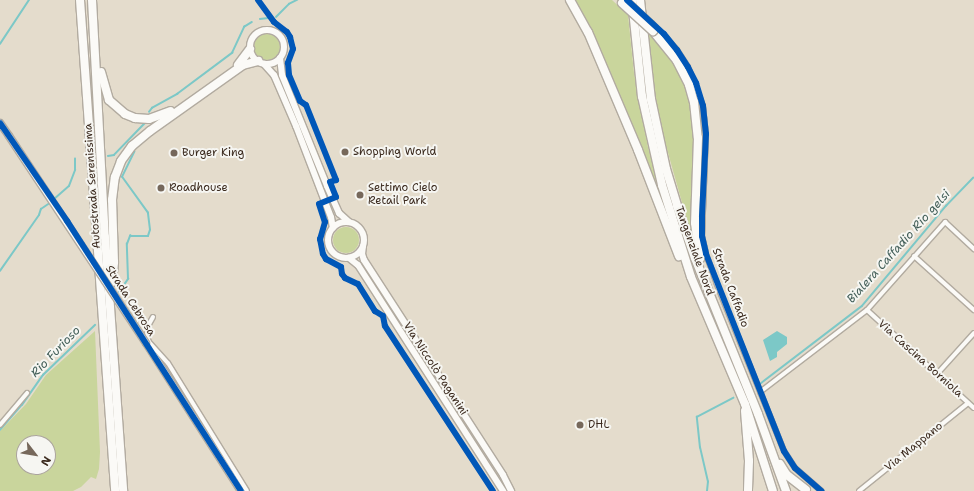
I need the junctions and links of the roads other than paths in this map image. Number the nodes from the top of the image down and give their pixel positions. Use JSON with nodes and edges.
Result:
{"nodes":[{"id":1,"x":75,"y":0,"type":"edge"},
{"id":2,"x":80,"y":0,"type":"edge"},
{"id":3,"x":92,"y":0,"type":"edge"},
{"id":4,"x":570,"y":0,"type":"edge"},
{"id":5,"x":632,"y":0,"type":"edge"},
{"id":6,"x":640,"y":0,"type":"edge"},
{"id":7,"x":622,"y":1,"type":"edge"},
{"id":8,"x":653,"y":27,"type":"junction"},
{"id":9,"x":94,"y":32,"type":"junction"},
{"id":10,"x":250,"y":49,"type":"junction"},
{"id":11,"x":280,"y":58,"type":"junction"},
{"id":12,"x":261,"y":62,"type":"junction"},
{"id":13,"x":86,"y":77,"type":"junction"},
{"id":14,"x":0,"y":123,"type":"edge"},
{"id":15,"x":349,"y":222,"type":"junction"},
{"id":16,"x":333,"y":228,"type":"junction"},
{"id":17,"x":363,"y":246,"type":"junction"},
{"id":18,"x":974,"y":249,"type":"edge"},
{"id":19,"x":914,"y":256,"type":"junction"},
{"id":20,"x":349,"y":258,"type":"junction"},
{"id":21,"x":691,"y":277,"type":"junction"},
{"id":22,"x":711,"y":298,"type":"junction"},
{"id":23,"x":109,"y":300,"type":"junction"},
{"id":24,"x":867,"y":310,"type":"junction"},
{"id":25,"x":974,"y":310,"type":"edge"},
{"id":26,"x":153,"y":317,"type":"dead end"},
{"id":27,"x":974,"y":333,"type":"edge"},
{"id":28,"x":937,"y":374,"type":"junction"},
{"id":29,"x":760,"y":392,"type":"junction"},
{"id":30,"x":28,"y":393,"type":"dead end"},
{"id":31,"x":968,"y":403,"type":"junction"},
{"id":32,"x":745,"y":404,"type":"junction"},
{"id":33,"x":974,"y":408,"type":"edge"},
{"id":34,"x":758,"y":414,"type":"junction"},
{"id":35,"x":0,"y":425,"type":"edge"},
{"id":36,"x":209,"y":439,"type":"junction"},
{"id":37,"x":218,"y":444,"type":"junction"},
{"id":38,"x":806,"y":490,"type":"edge"},
{"id":39,"x":115,"y":491,"type":"edge"},
{"id":40,"x":123,"y":491,"type":"edge"},
{"id":41,"x":242,"y":491,"type":"edge"},
{"id":42,"x":247,"y":491,"type":"edge"},
{"id":43,"x":503,"y":491,"type":"edge"},
{"id":44,"x":510,"y":491,"type":"edge"},
{"id":45,"x":748,"y":491,"type":"edge"},
{"id":46,"x":771,"y":491,"type":"edge"},
{"id":47,"x":786,"y":491,"type":"edge"},
{"id":48,"x":821,"y":491,"type":"edge"},
{"id":49,"x":859,"y":491,"type":"edge"}],
"edges":[{"from":1,"to":13,"type":"highway"},
{"from":2,"to":13,"type":"highway","name":"Autostrada Serenissima"},
{"from":3,"to":9,"type":"highway","name":"Autostrada Serenissima"},
{"from":4,"to":21,"type":"highway"},
{"from":5,"to":21,"type":"highway","name":"Tangenziale Nord"},
{"from":6,"to":22,"type":"highway","name":"Tangenziale Nord"},
{"from":7,"to":8,"type":"highway","bridge":true},
{"from":8,"to":22,"type":"highway"},
{"from":8,"to":29,"type":"street","name":"Strada Caffadio"},
{"from":9,"to":10,"type":"highway"},
{"from":9,"to":23,"type":"highway","name":"Autostrada Serenissima"},
{"from":10,"to":11,"type":"street"},
{"from":10,"to":12,"type":"street"},
{"from":11,"to":12,"type":"street"},
{"from":11,"to":15,"type":"street"},
{"from":12,"to":16,"type":"street"},
{"from":12,"to":23,"type":"highway"},
{"from":13,"to":39,"type":"highway","name":"Autostrada Serenissima"},
{"from":14,"to":36,"type":"street","name":"Strada Cebrosa","bridge":true},
{"from":15,"to":16,"type":"street"},
{"from":15,"to":17,"type":"street"},
{"from":16,"to":20,"type":"street"},
{"from":17,"to":20,"type":"street"},
{"from":17,"to":44,"type":"street","name":"Via Niccolò Paganini"},
{"from":18,"to":19,"type":"street"},
{"from":19,"to":24,"type":"street"},
{"from":19,"to":25,"type":"street"},
{"from":20,"to":43,"type":"street","name":"Via Niccolò Paganini"},
{"from":21,"to":32,"type":"highway","name":"Tangenziale Nord"},
{"from":22,"to":34,"type":"highway","name":"Tangenziale Nord"},
{"from":23,"to":40,"type":"highway","name":"Autostrada Serenissima"},
{"from":24,"to":28,"type":"street","name":"Via Cascina Borniola"},
{"from":24,"to":29,"type":"street"},
{"from":26,"to":37,"type":"street"},
{"from":27,"to":28,"type":"street"},
{"from":28,"to":31,"type":"street","name":"Via Cascina Borniola"},
{"from":29,"to":48,"type":"street","name":"Strada Caffadio"},
{"from":30,"to":35,"type":"street"},
{"from":31,"to":33,"type":"street","name":"Via Cascina Borniola"},
{"from":31,"to":49,"type":"street","name":"Via Mappano"},
{"from":32,"to":45,"type":"highway"},
{"from":32,"to":46,"type":"highway","name":"Tangenziale Nord"},
{"from":34,"to":38,"type":"highway"},
{"from":34,"to":47,"type":"highway","name":"Tangenziale Nord"},
{"from":36,"to":37,"type":"street"},
{"from":36,"to":41,"type":"street","name":"Strada Cebrosa"},
{"from":37,"to":42,"type":"street"}]}
